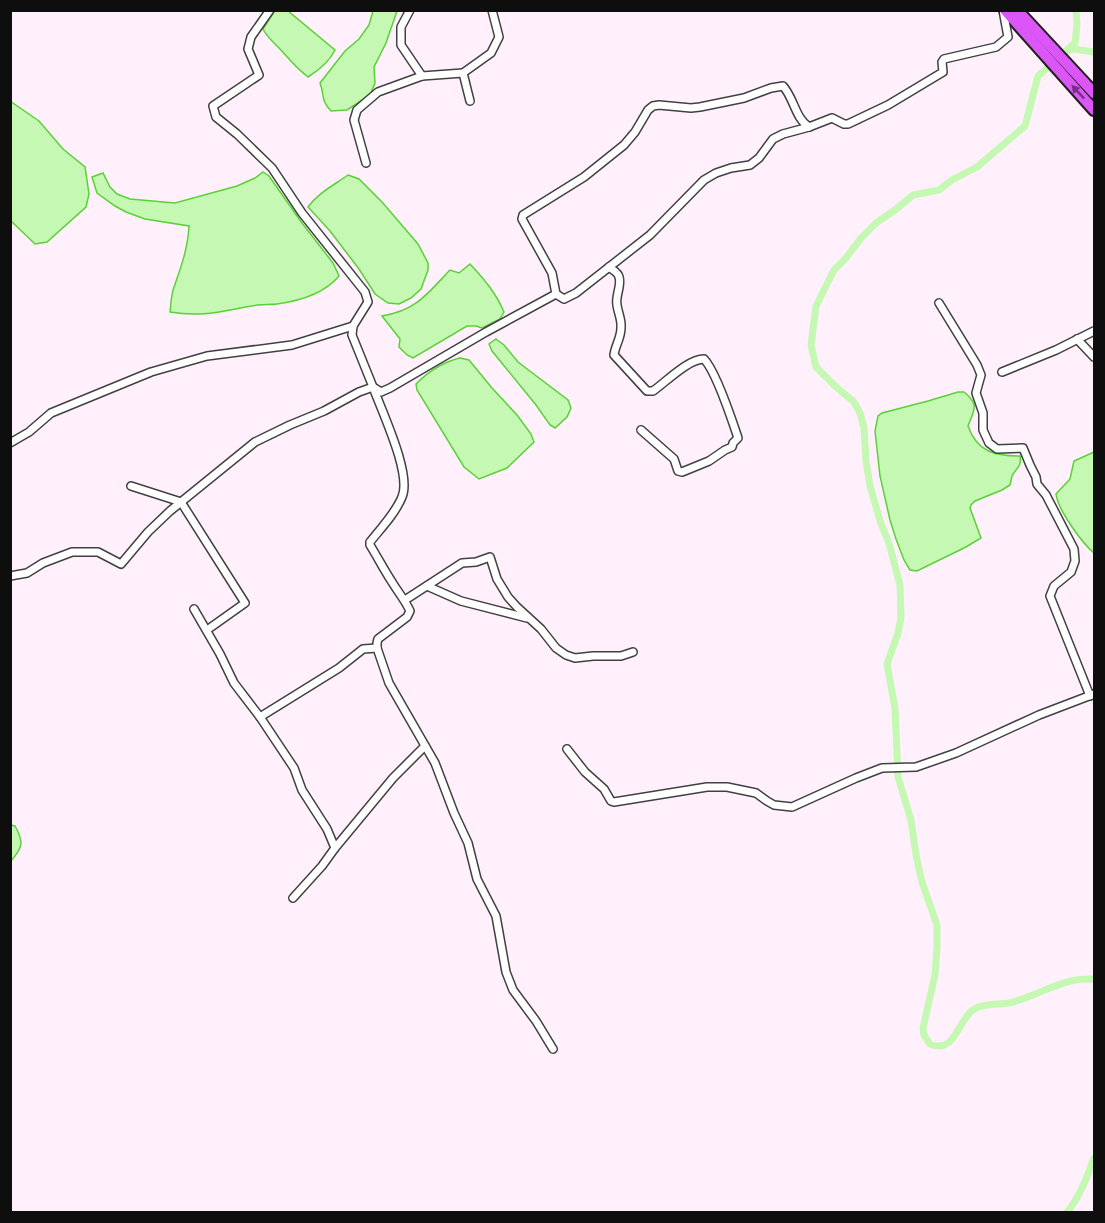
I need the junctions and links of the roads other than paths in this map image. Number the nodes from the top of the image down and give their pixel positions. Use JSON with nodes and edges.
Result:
{"nodes":[{"id":1,"x":270,"y":10,"type":"edge"},
{"id":2,"x":410,"y":10,"type":"edge"},
{"id":3,"x":492,"y":10,"type":"edge"},
{"id":4,"x":1004,"y":10,"type":"edge"},
{"id":5,"x":1017,"y":10,"type":"edge"},
{"id":6,"x":1049,"y":52,"type":"junction"},
{"id":7,"x":463,"y":74,"type":"junction"},
{"id":8,"x":422,"y":76,"type":"junction"},
{"id":9,"x":1095,"y":93,"type":"edge"},
{"id":10,"x":470,"y":101,"type":"dead end"},
{"id":11,"x":1095,"y":110,"type":"edge"},
{"id":12,"x":808,"y":127,"type":"junction"},
{"id":13,"x":366,"y":163,"type":"dead end"},
{"id":14,"x":609,"y":267,"type":"junction"},
{"id":15,"x":556,"y":294,"type":"junction"},
{"id":16,"x":939,"y":303,"type":"dead end"},
{"id":17,"x":353,"y":327,"type":"junction"},
{"id":18,"x":1095,"y":331,"type":"edge"},
{"id":19,"x":1077,"y":339,"type":"junction"},
{"id":20,"x":1095,"y":357,"type":"edge"},
{"id":21,"x":1002,"y":372,"type":"dead end"},
{"id":22,"x":373,"y":387,"type":"junction"},
{"id":23,"x":641,"y":430,"type":"dead end"},
{"id":24,"x":10,"y":443,"type":"edge"},
{"id":25,"x":131,"y":486,"type":"dead end"},
{"id":26,"x":181,"y":502,"type":"junction"},
{"id":27,"x":10,"y":576,"type":"edge"},
{"id":28,"x":427,"y":586,"type":"junction"},
{"id":29,"x":405,"y":600,"type":"junction"},
{"id":30,"x":194,"y":609,"type":"dead end"},
{"id":31,"x":529,"y":618,"type":"junction"},
{"id":32,"x":207,"y":630,"type":"junction"},
{"id":33,"x":377,"y":648,"type":"junction"},
{"id":34,"x":633,"y":652,"type":"dead end"},
{"id":35,"x":1092,"y":695,"type":"edge"},
{"id":36,"x":260,"y":717,"type":"junction"},
{"id":37,"x":425,"y":746,"type":"junction"},
{"id":38,"x":567,"y":748,"type":"dead end"},
{"id":39,"x":335,"y":848,"type":"junction"},
{"id":40,"x":293,"y":898,"type":"dead end"},
{"id":41,"x":553,"y":1049,"type":"dead end"}],
"edges":[{"from":1,"to":17,"type":"street"},
{"from":2,"to":8,"type":"street"},
{"from":3,"to":7,"type":"street"},
{"from":4,"to":6,"type":"highway"},
{"from":4,"to":12,"type":"street"},
{"from":5,"to":6,"type":"highway"},
{"from":6,"to":9,"type":"highway"},
{"from":11,"to":6,"type":"highway","one_way":true},
{"from":7,"to":8,"type":"street"},
{"from":7,"to":10,"type":"street"},
{"from":8,"to":13,"type":"street"},
{"from":12,"to":14,"type":"street"},
{"from":12,"to":15,"type":"street"},
{"from":14,"to":15,"type":"street"},
{"from":14,"to":23,"type":"street"},
{"from":15,"to":22,"type":"street"},
{"from":16,"to":35,"type":"street"},
{"from":17,"to":22,"type":"street"},
{"from":17,"to":24,"type":"street"},
{"from":18,"to":19,"type":"street"},
{"from":19,"to":20,"type":"street"},
{"from":19,"to":21,"type":"street"},
{"from":22,"to":26,"type":"street"},
{"from":22,"to":29,"type":"street"},
{"from":25,"to":26,"type":"street"},
{"from":26,"to":27,"type":"street"},
{"from":26,"to":32,"type":"street"},
{"from":28,"to":29,"type":"street"},
{"from":28,"to":31,"type":"street"},
{"from":28,"to":31,"type":"street"},
{"from":29,"to":33,"type":"street"},
{"from":30,"to":32,"type":"street"},
{"from":31,"to":34,"type":"street"},
{"from":32,"to":36,"type":"street"},
{"from":33,"to":36,"type":"street"},
{"from":33,"to":37,"type":"street"},
{"from":35,"to":38,"type":"street"},
{"from":36,"to":39,"type":"street"},
{"from":37,"to":39,"type":"street"},
{"from":37,"to":41,"type":"street"},
{"from":39,"to":40,"type":"street"}]}
